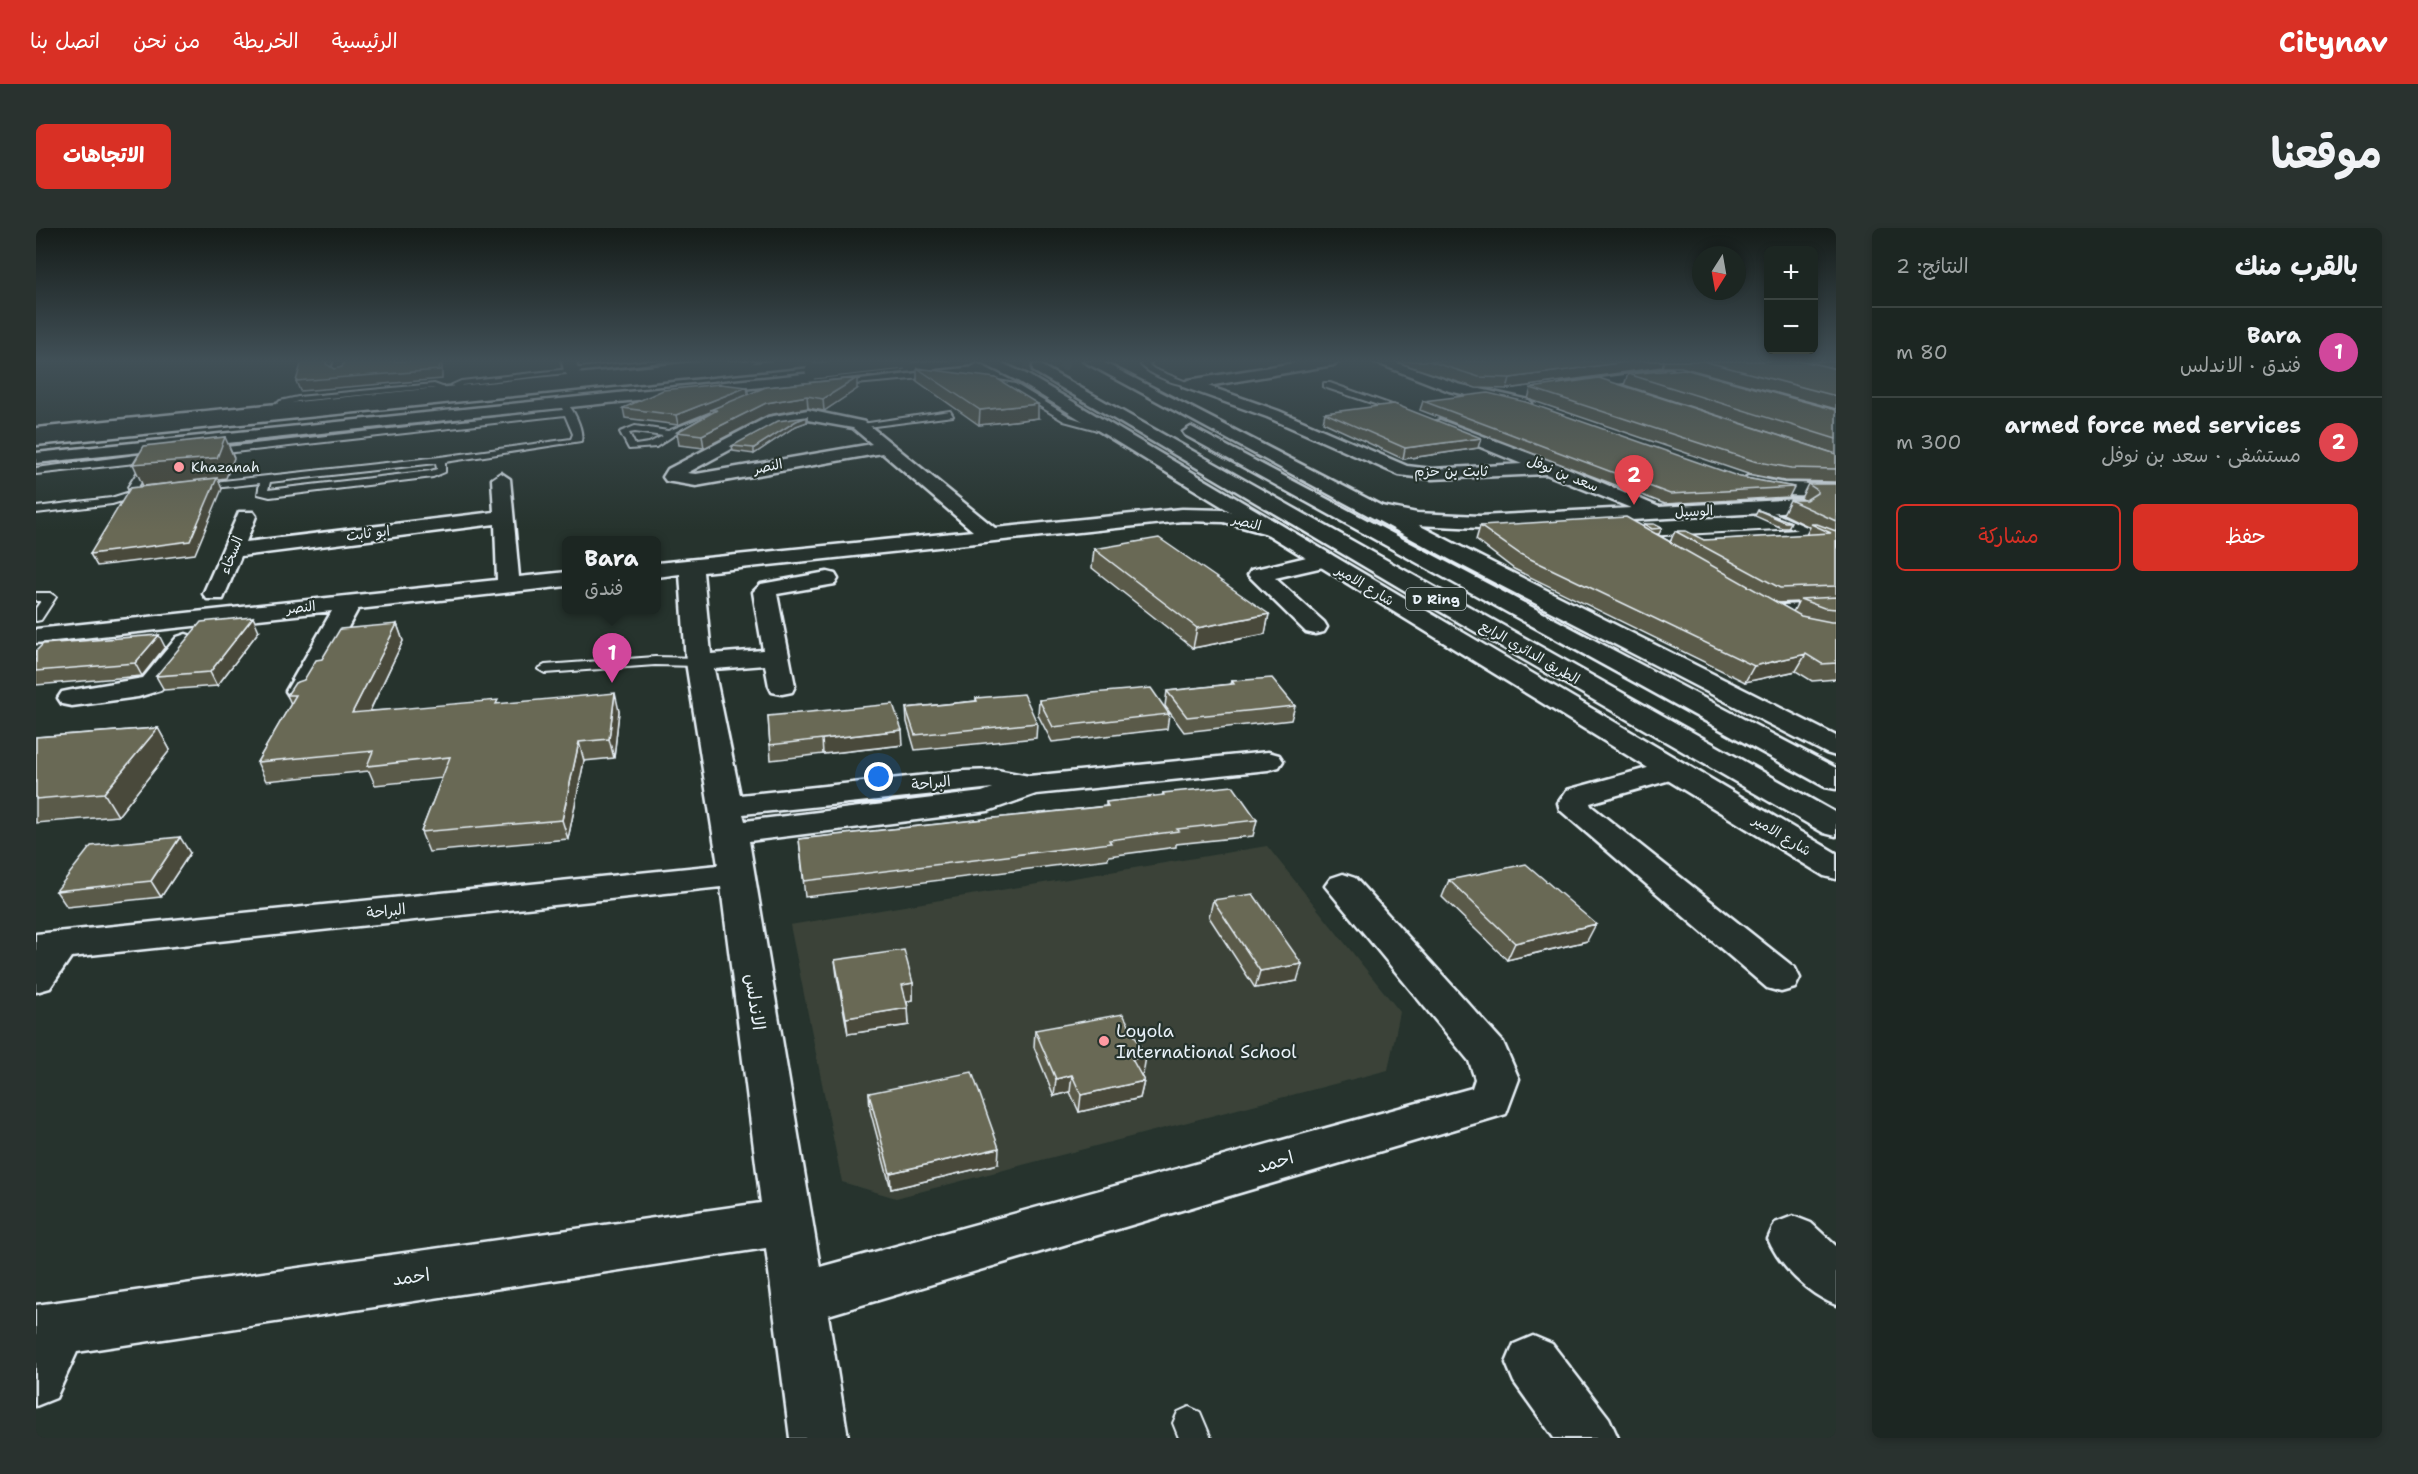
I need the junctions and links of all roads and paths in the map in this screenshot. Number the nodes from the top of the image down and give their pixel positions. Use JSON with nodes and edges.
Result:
{"nodes":[{"id":1,"x":186,"y":417,"type":"edge"},
{"id":2,"x":280,"y":417,"type":"edge"},
{"id":3,"x":345,"y":417,"type":"edge"},
{"id":4,"x":456,"y":417,"type":"edge"},
{"id":5,"x":489,"y":417,"type":"edge"},
{"id":6,"x":571,"y":417,"type":"edge"},
{"id":7,"x":710,"y":417,"type":"edge"},
{"id":8,"x":796,"y":417,"type":"edge"},
{"id":9,"x":816,"y":417,"type":"edge"},
{"id":10,"x":921,"y":417,"type":"edge"},
{"id":11,"x":1089,"y":417,"type":"edge"},
{"id":12,"x":1105,"y":417,"type":"edge"},
{"id":13,"x":1178,"y":417,"type":"edge"},
{"id":14,"x":1197,"y":417,"type":"edge"},
{"id":15,"x":1281,"y":417,"type":"edge"},
{"id":16,"x":1419,"y":417,"type":"edge"},
{"id":17,"x":859,"y":425,"type":"junction"},
{"id":18,"x":356,"y":426,"type":"junction"},
{"id":19,"x":36,"y":433,"type":"edge"},
{"id":20,"x":668,"y":434,"type":"dead end"},
{"id":21,"x":36,"y":440,"type":"edge"},
{"id":22,"x":888,"y":447,"type":"junction"},
{"id":23,"x":36,"y":450,"type":"edge"},
{"id":24,"x":196,"y":453,"type":"edge"},
{"id":25,"x":152,"y":455,"type":"junction"},
{"id":26,"x":173,"y":456,"type":"edge"},
{"id":27,"x":36,"y":461,"type":"edge"},
{"id":28,"x":1551,"y":468,"type":"junction"},
{"id":29,"x":36,"y":471,"type":"edge"},
{"id":30,"x":1185,"y":476,"type":"junction"},
{"id":31,"x":1732,"y":477,"type":"edge"},
{"id":32,"x":501,"y":479,"type":"dead end"},
{"id":33,"x":186,"y":488,"type":"edge"},
{"id":34,"x":1836,"y":490,"type":"edge"},
{"id":35,"x":163,"y":491,"type":"edge"},
{"id":36,"x":142,"y":492,"type":"junction"},
{"id":37,"x":1836,"y":504,"type":"edge"},
{"id":38,"x":1757,"y":508,"type":"junction"},
{"id":39,"x":36,"y":510,"type":"edge"},
{"id":40,"x":1376,"y":511,"type":"junction"},
{"id":41,"x":1660,"y":512,"type":"junction"},
{"id":42,"x":1182,"y":515,"type":"junction"},
{"id":43,"x":1602,"y":515,"type":"junction"},
{"id":44,"x":246,"y":516,"type":"dead end"},
{"id":45,"x":503,"y":517,"type":"junction"},
{"id":46,"x":1480,"y":522,"type":"junction"},
{"id":47,"x":1275,"y":530,"type":"junction"},
{"id":48,"x":1811,"y":532,"type":"junction"},
{"id":49,"x":989,"y":534,"type":"junction"},
{"id":50,"x":1637,"y":535,"type":"junction"},
{"id":51,"x":1836,"y":544,"type":"edge"},
{"id":52,"x":234,"y":550,"type":"junction"},
{"id":53,"x":1667,"y":552,"type":"edge"},
{"id":54,"x":1457,"y":554,"type":"junction"},
{"id":55,"x":1324,"y":560,"type":"junction"},
{"id":56,"x":674,"y":568,"type":"edge"},
{"id":57,"x":827,"y":579,"type":"dead end"},
{"id":58,"x":562,"y":580,"type":"edge"},
{"id":59,"x":508,"y":585,"type":"junction"},
{"id":60,"x":36,"y":597,"type":"edge"},
{"id":61,"x":350,"y":602,"type":"junction"},
{"id":62,"x":210,"y":605,"type":"junction"},
{"id":63,"x":1836,"y":606,"type":"edge"},
{"id":64,"x":36,"y":617,"type":"edge"},
{"id":65,"x":1788,"y":621,"type":"edge"},
{"id":66,"x":1315,"y":627,"type":"dead end"},
{"id":67,"x":36,"y":636,"type":"edge"},
{"id":68,"x":776,"y":656,"type":"junction"},
{"id":69,"x":699,"y":662,"type":"junction"},
{"id":70,"x":545,"y":669,"type":"dead end"},
{"id":71,"x":782,"y":686,"type":"dead end"},
{"id":72,"x":300,"y":691,"type":"edge"},
{"id":73,"x":72,"y":698,"type":"dead end"},
{"id":74,"x":1836,"y":747,"type":"edge"},
{"id":75,"x":1268,"y":761,"type":"dead end"},
{"id":76,"x":1673,"y":770,"type":"junction"},
{"id":77,"x":1836,"y":780,"type":"edge"},
{"id":78,"x":728,"y":820,"type":"junction"},
{"id":79,"x":1836,"y":826,"type":"edge"},
{"id":80,"x":1836,"y":868,"type":"edge"},
{"id":81,"x":736,"y":874,"type":"junction"},
{"id":82,"x":1343,"y":886,"type":"dead end"},
{"id":83,"x":48,"y":946,"type":"edge"},
{"id":84,"x":36,"y":978,"type":"edge"},
{"id":85,"x":1781,"y":978,"type":"dead end"},
{"id":86,"x":787,"y":1222,"type":"junction"},
{"id":87,"x":1793,"y":1239,"type":"dead end"},
{"id":88,"x":1836,"y":1280,"type":"edge"},
{"id":89,"x":799,"y":1298,"type":"junction"},
{"id":90,"x":48,"y":1330,"type":"edge"},
{"id":91,"x":1533,"y":1363,"type":"dead end"},
{"id":92,"x":36,"y":1378,"type":"edge"},
{"id":93,"x":819,"y":1438,"type":"edge"},
{"id":94,"x":1589,"y":1438,"type":"edge"}],
"edges":[{"from":1,"to":19,"type":"main road"},
{"from":2,"to":21,"type":"main road"},
{"from":3,"to":23,"type":"main road"},
{"from":4,"to":18,"type":"main road"},
{"from":5,"to":24,"type":"lane"},
{"from":6,"to":33,"type":"lane"},
{"from":7,"to":20,"type":"lane"},
{"from":8,"to":22,"type":"main road","name":"النصر"},
{"from":9,"to":17,"type":"main road","name":"النصر"},
{"from":10,"to":17,"type":"lane"},
{"from":11,"to":30,"type":"main road","name":"شارع الامير"},
{"from":12,"to":79,"type":"main road","name":"الطريق الدائري الرابع","number":"D Ring"},
{"from":13,"to":77,"type":"main road","name":"الطريق الدائري الرابع","number":"D Ring"},
{"from":14,"to":40,"type":"main road"},
{"from":15,"to":28,"type":"main road","name":"ثابت بن حزم"},
{"from":16,"to":28,"type":"main road","name":"سعد بن نوفل"},
{"from":17,"to":22,"type":"main road","name":"النصر"},
{"from":18,"to":25,"type":"lane"},
{"from":18,"to":27,"type":"main road"},
{"from":22,"to":49,"type":"main road","name":"النصر"},
{"from":25,"to":26,"type":"lane"},
{"from":25,"to":27,"type":"lane"},
{"from":25,"to":29,"type":"lane"},
{"from":25,"to":36,"type":"lane"},
{"from":28,"to":41,"type":"main road","name":"سعد بن نوفل"},
{"from":30,"to":42,"type":"main road"},
{"from":30,"to":47,"type":"main road","name":"شارع الامير"},
{"from":31,"to":34,"type":"main road"},
{"from":32,"to":45,"type":"main road"},
{"from":35,"to":36,"type":"lane"},
{"from":36,"to":39,"type":"lane"},
{"from":37,"to":38,"type":"main road","name":"الوسيل"},
{"from":38,"to":41,"type":"main road","name":"الوسيل"},
{"from":38,"to":48,"type":"lane"},
{"from":40,"to":46,"type":"main road","name":"الوسيل"},
{"from":40,"to":54,"type":"main road"},
{"from":41,"to":43,"type":"main road","name":"الوسيل"},
{"from":42,"to":47,"type":"main road","name":"النصر"},
{"from":42,"to":49,"type":"main road","name":"النصر"},
{"from":43,"to":46,"type":"main road","name":"الوسيل"},
{"from":43,"to":50,"type":"lane"},
{"from":44,"to":52,"type":"main road","name":"السخاء"},
{"from":45,"to":52,"type":"main road","name":"ابو ثابت"},
{"from":45,"to":59,"type":"main road"},
{"from":46,"to":54,"type":"main road","name":"الوسيل"},
{"from":47,"to":55,"type":"main road","name":"شارع الامير"},
{"from":48,"to":50,"type":"lane"},
{"from":48,"to":51,"type":"lane"},
{"from":49,"to":56,"type":"main road","name":"النصر"},
{"from":50,"to":53,"type":"lane"},
{"from":52,"to":62,"type":"main road","name":"السخاء"},
{"from":54,"to":74,"type":"main road"},
{"from":55,"to":66,"type":"main road"},
{"from":55,"to":76,"type":"main road","name":"شارع الامير"},
{"from":56,"to":69,"type":"main road","name":"الاندلس"},
{"from":57,"to":68,"type":"main road"},
{"from":58,"to":59,"type":"main road","name":"النصر"},
{"from":59,"to":61,"type":"main road","name":"النصر"},
{"from":60,"to":64,"type":"lane"},
{"from":61,"to":62,"type":"main road","name":"النصر"},
{"from":61,"to":72,"type":"main road"},
{"from":62,"to":67,"type":"main road","name":"النصر"},
{"from":62,"to":73,"type":"main road","name":"السخاء"},
{"from":63,"to":65,"type":"lane"},
{"from":68,"to":69,"type":"main road"},
{"from":68,"to":71,"type":"main road"},
{"from":69,"to":70,"type":"lane"},
{"from":69,"to":78,"type":"main road","name":"الاندلس"},
{"from":75,"to":78,"type":"main road","name":"البراحة"},
{"from":76,"to":80,"type":"main road","name":"شارع الامير"},
{"from":76,"to":85,"type":"main road"},
{"from":78,"to":81,"type":"main road","name":"الاندلس"},
{"from":81,"to":83,"type":"main road","name":"البراحة"},
{"from":81,"to":86,"type":"main road","name":"الاندلس"},
{"from":82,"to":89,"type":"main road","name":"احمد"},
{"from":83,"to":84,"type":"main road"},
{"from":86,"to":89,"type":"main road","name":"الاندلس"},
{"from":86,"to":90,"type":"main road","name":"احمد"},
{"from":87,"to":88,"type":"main road"},
{"from":89,"to":93,"type":"main road","name":"الاندلس"},
{"from":90,"to":92,"type":"main road"},
{"from":91,"to":94,"type":"main road"}]}
